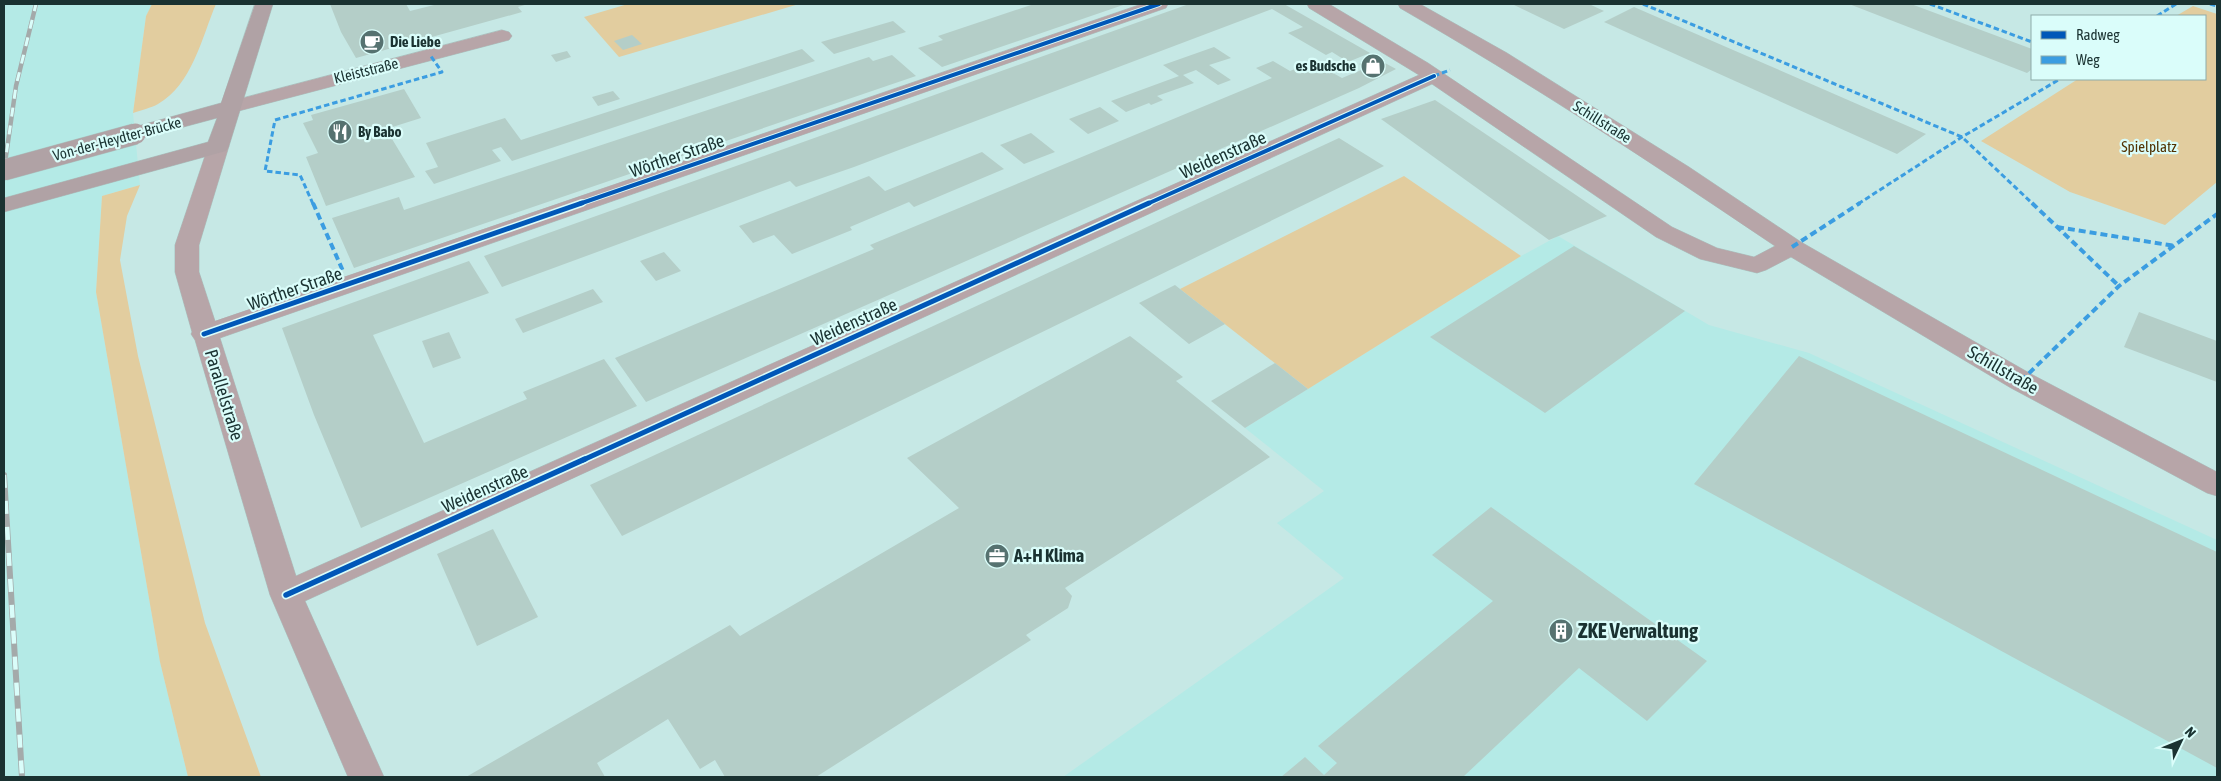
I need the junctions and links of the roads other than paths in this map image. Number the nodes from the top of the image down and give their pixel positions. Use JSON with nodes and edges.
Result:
{"nodes":[{"id":1,"x":264,"y":4,"type":"edge"},
{"id":2,"x":1159,"y":4,"type":"edge"},
{"id":3,"x":1316,"y":4,"type":"edge"},
{"id":4,"x":1408,"y":4,"type":"edge"},
{"id":5,"x":502,"y":36,"type":"dead end"},
{"id":6,"x":1434,"y":76,"type":"junction"},
{"id":7,"x":231,"y":107,"type":"junction"},
{"id":8,"x":218,"y":146,"type":"junction"},
{"id":9,"x":4,"y":170,"type":"edge"},
{"id":10,"x":4,"y":205,"type":"edge"},
{"id":11,"x":1792,"y":247,"type":"junction"},
{"id":12,"x":204,"y":334,"type":"junction"},
{"id":13,"x":2217,"y":485,"type":"edge"},
{"id":14,"x":286,"y":594,"type":"junction"},
{"id":15,"x":366,"y":777,"type":"edge"}],
"edges":[{"from":1,"to":7,"type":"main road","name":"Parallelstraße"},
{"from":2,"to":12,"type":"street","name":"Wörther Straße"},
{"from":3,"to":6,"type":"street"},
{"from":4,"to":11,"type":"street","name":"Schillstraße"},
{"from":5,"to":7,"type":"street","name":"Kleiststraße"},
{"from":6,"to":11,"type":"street"},
{"from":6,"to":14,"type":"street","name":"Weidenstraße"},
{"from":7,"to":8,"type":"main road","name":"Parallelstraße"},
{"from":7,"to":9,"type":"main road","name":"Von-der-Heydter-Brücke","bridge":true},
{"from":8,"to":10,"type":"main road","name":"Von-der-Heydter-Brücke"},
{"from":8,"to":12,"type":"street","name":"Parallelstraße"},
{"from":11,"to":13,"type":"street","name":"Schillstraße"},
{"from":12,"to":14,"type":"street","name":"Parallelstraße"},
{"from":14,"to":15,"type":"street","name":"Parallelstraße"}]}
